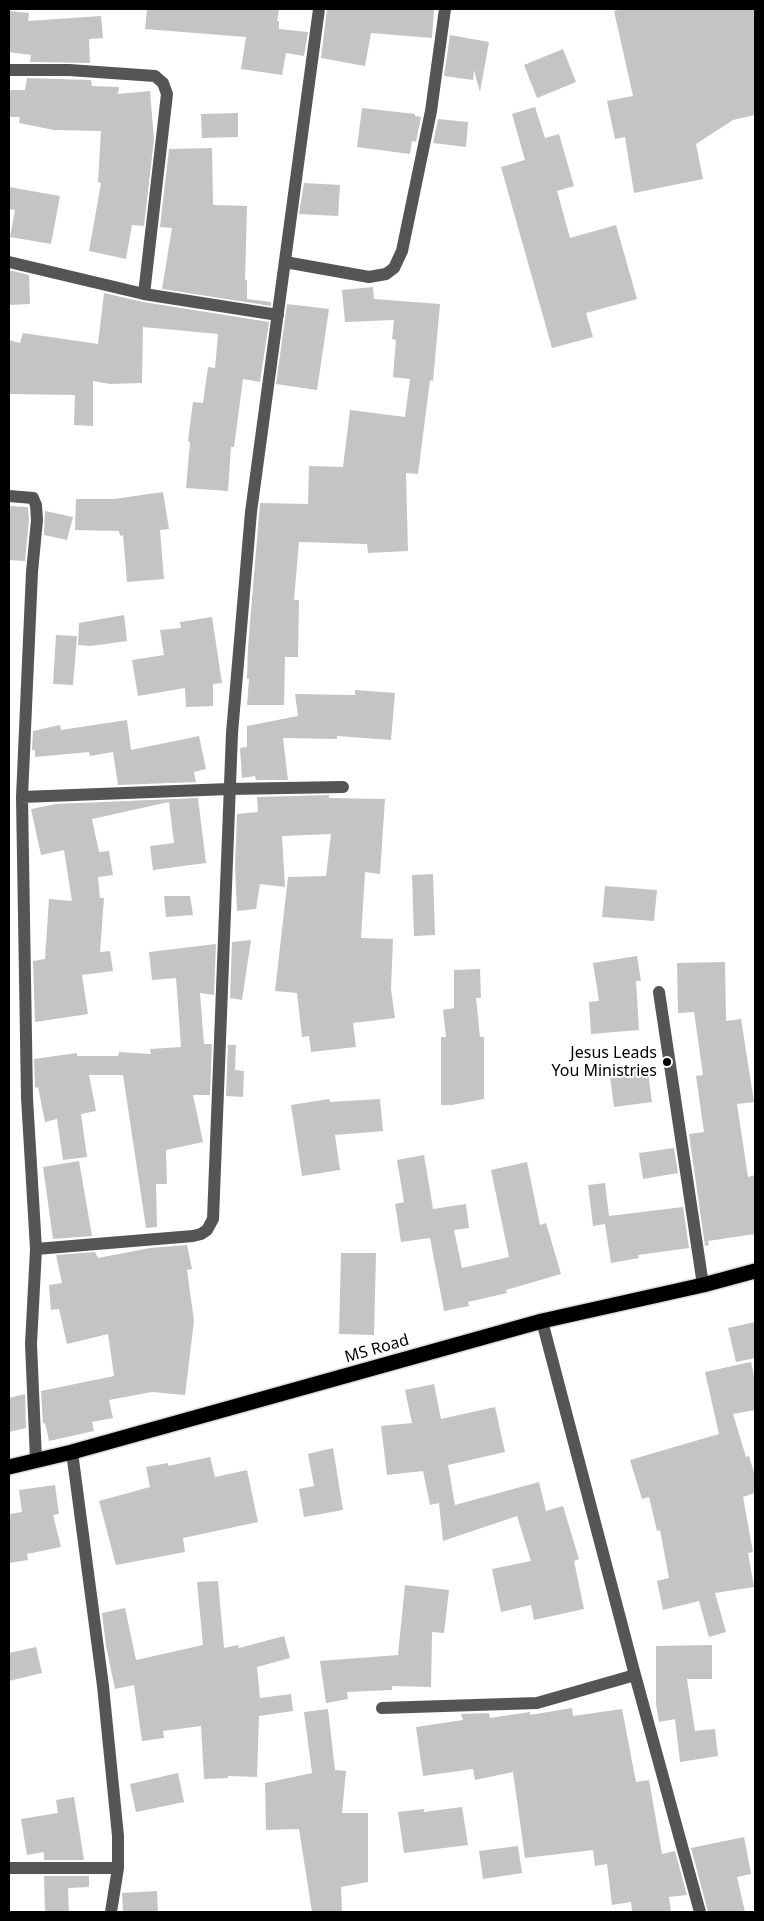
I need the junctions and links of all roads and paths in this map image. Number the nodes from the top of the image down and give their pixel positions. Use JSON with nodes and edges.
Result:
{"nodes":[{"id":1,"x":319,"y":9,"type":"edge"},
{"id":2,"x":445,"y":9,"type":"edge"},
{"id":3,"x":9,"y":70,"type":"edge"},
{"id":4,"x":9,"y":262,"type":"edge"},
{"id":5,"x":285,"y":262,"type":"junction"},
{"id":6,"x":144,"y":294,"type":"junction"},
{"id":7,"x":278,"y":315,"type":"junction"},
{"id":8,"x":9,"y":496,"type":"edge"},
{"id":9,"x":343,"y":787,"type":"dead end"},
{"id":10,"x":229,"y":789,"type":"junction"},
{"id":11,"x":22,"y":796,"type":"junction"},
{"id":12,"x":658,"y":992,"type":"dead end"},
{"id":13,"x":36,"y":1249,"type":"junction"},
{"id":14,"x":755,"y":1271,"type":"edge"},
{"id":15,"x":702,"y":1285,"type":"junction"},
{"id":16,"x":542,"y":1321,"type":"junction"},
{"id":17,"x":72,"y":1452,"type":"junction"},
{"id":18,"x":36,"y":1460,"type":"junction"},
{"id":19,"x":9,"y":1467,"type":"edge"},
{"id":20,"x":635,"y":1676,"type":"junction"},
{"id":21,"x":382,"y":1708,"type":"dead end"},
{"id":22,"x":9,"y":1868,"type":"edge"},
{"id":23,"x":118,"y":1868,"type":"junction"},
{"id":24,"x":111,"y":1912,"type":"edge"},
{"id":25,"x":700,"y":1912,"type":"edge"}],
"edges":[{"from":1,"to":5,"type":"street"},
{"from":2,"to":5,"type":"street"},
{"from":3,"to":6,"type":"street"},
{"from":4,"to":6,"type":"street"},
{"from":5,"to":7,"type":"street"},
{"from":6,"to":7,"type":"street"},
{"from":7,"to":10,"type":"street"},
{"from":8,"to":11,"type":"street"},
{"from":9,"to":10,"type":"street"},
{"from":10,"to":11,"type":"street"},
{"from":10,"to":13,"type":"street"},
{"from":11,"to":13,"type":"street"},
{"from":12,"to":15,"type":"street"},
{"from":13,"to":18,"type":"street"},
{"from":14,"to":15,"type":"highway","name":"MS Road"},
{"from":15,"to":16,"type":"highway","name":"MS Road"},
{"from":16,"to":17,"type":"highway","name":"MS Road"},
{"from":16,"to":20,"type":"street"},
{"from":17,"to":18,"type":"highway","name":"MS Road"},
{"from":17,"to":23,"type":"street"},
{"from":18,"to":19,"type":"highway","name":"MS Road"},
{"from":20,"to":21,"type":"street"},
{"from":20,"to":25,"type":"street"},
{"from":22,"to":23,"type":"street"},
{"from":23,"to":24,"type":"street"}]}
